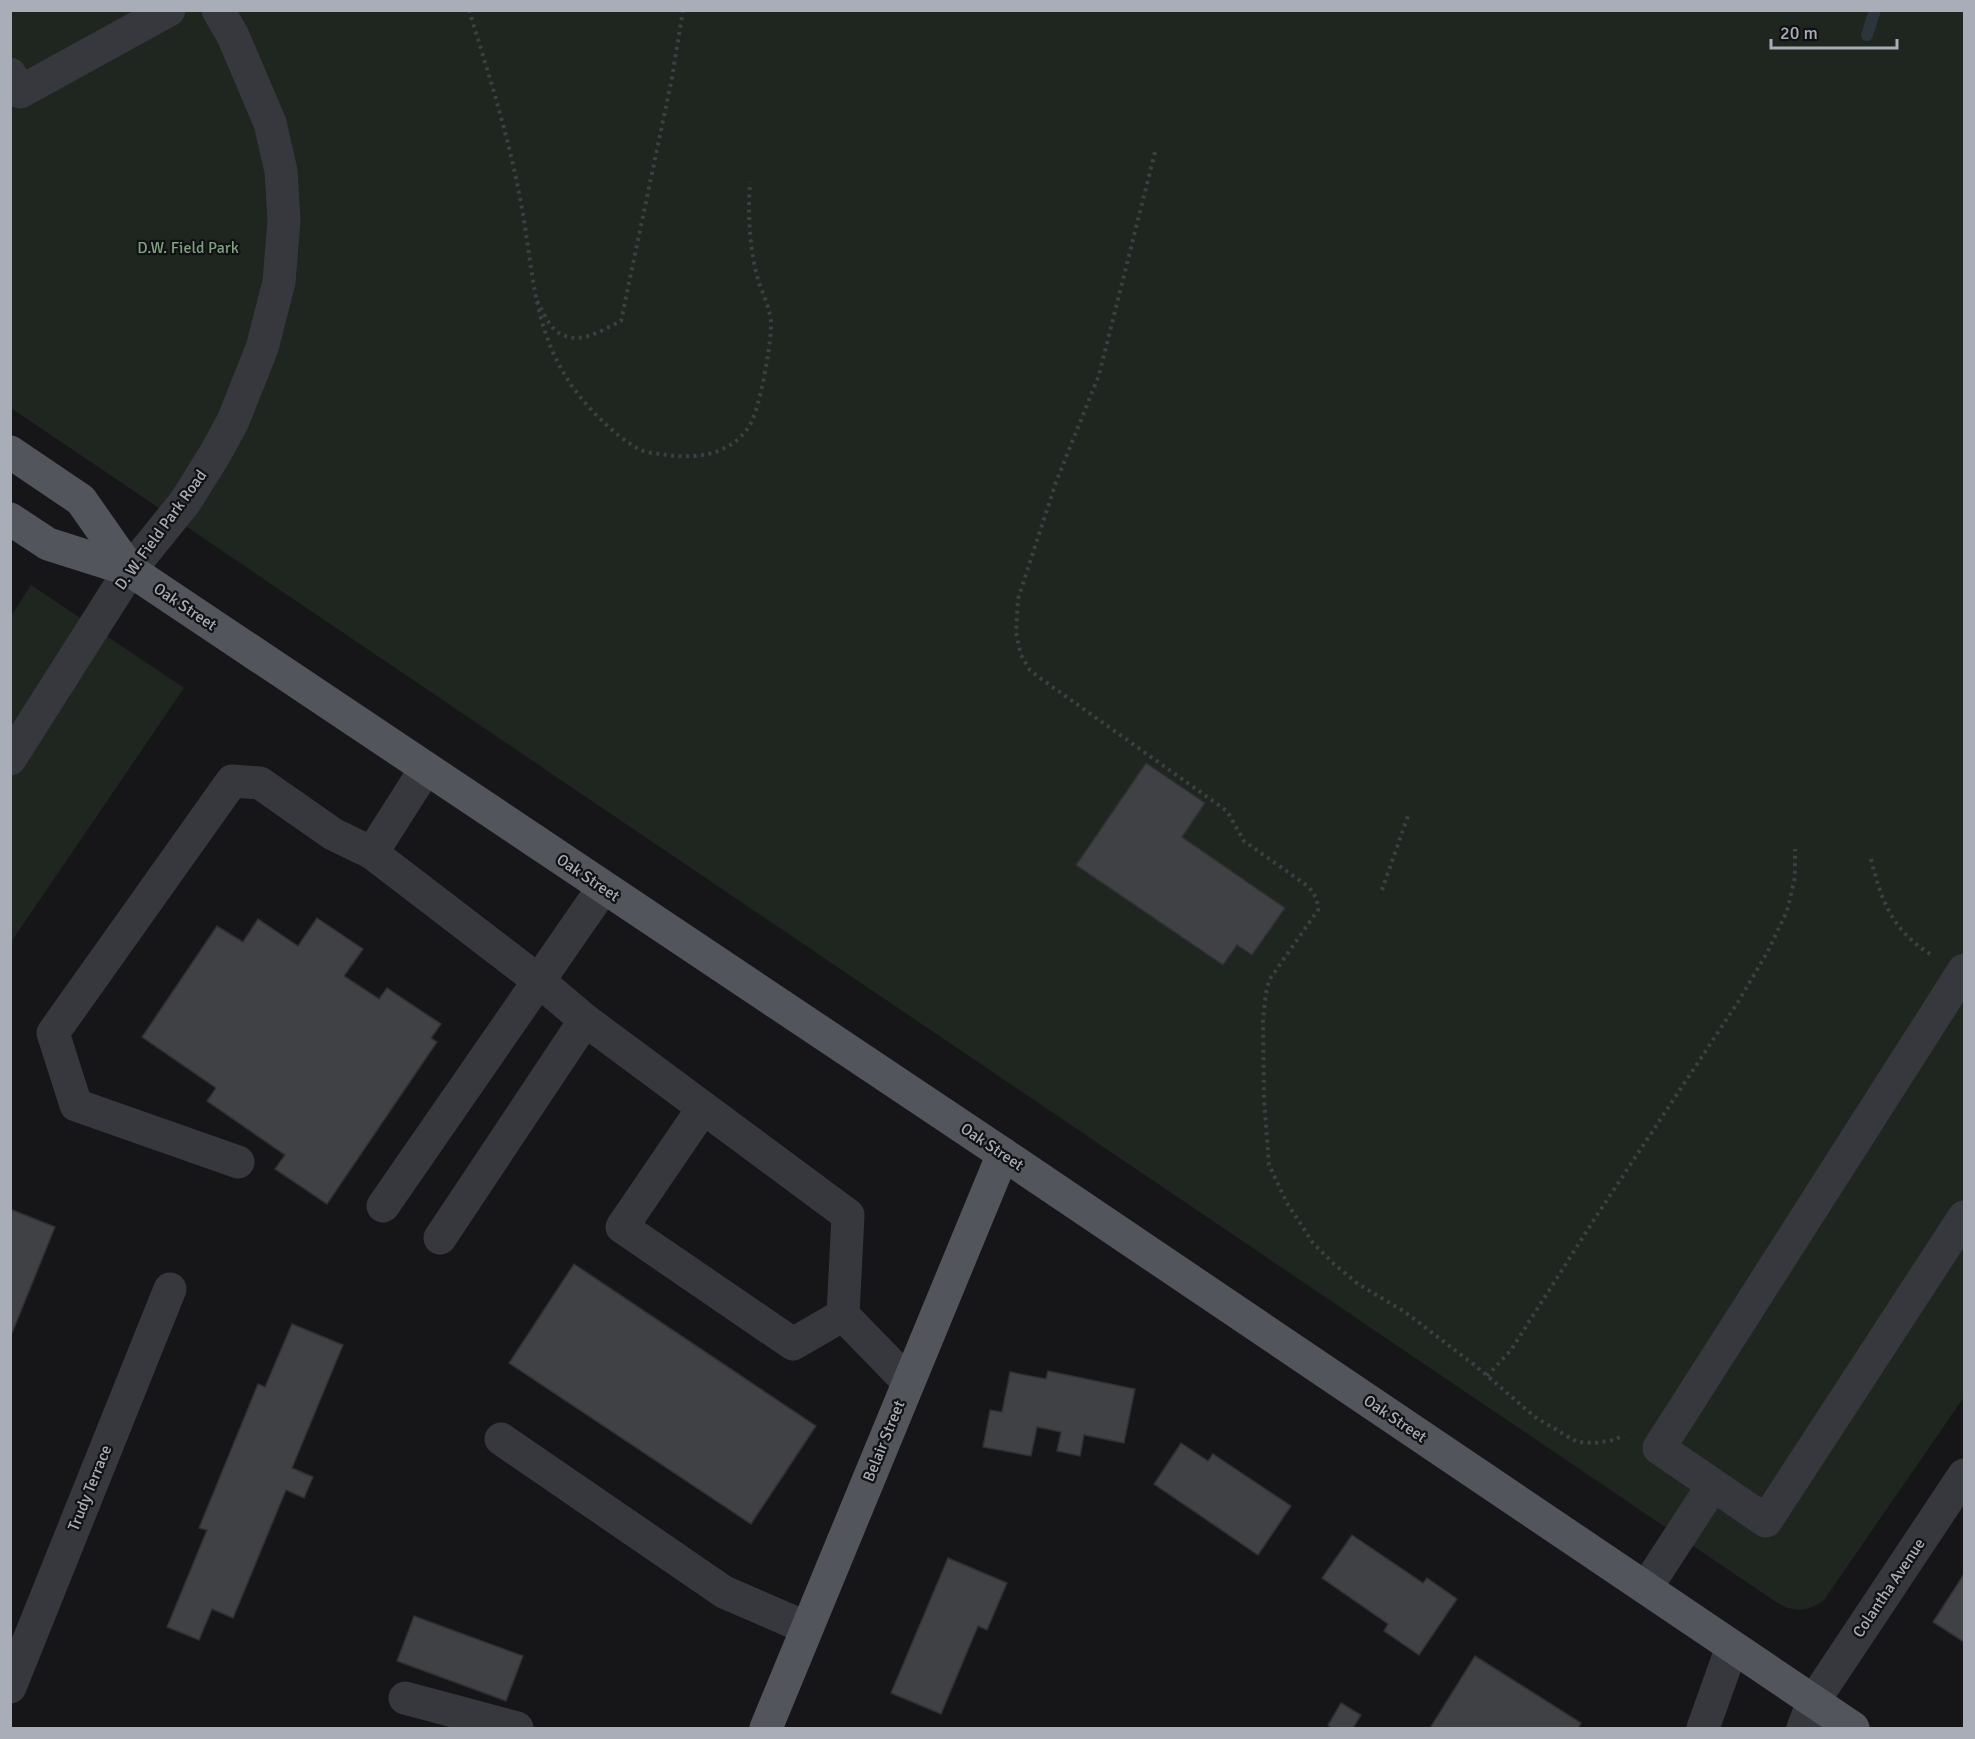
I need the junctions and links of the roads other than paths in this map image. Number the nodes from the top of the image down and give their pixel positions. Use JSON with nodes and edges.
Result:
{"nodes":[{"id":1,"x":170,"y":10,"type":"edge"},
{"id":2,"x":218,"y":10,"type":"edge"},
{"id":3,"x":10,"y":74,"type":"edge"},
{"id":4,"x":10,"y":452,"type":"edge"},
{"id":5,"x":10,"y":519,"type":"edge"},
{"id":6,"x":130,"y":570,"type":"junction"},
{"id":7,"x":10,"y":759,"type":"edge"},
{"id":8,"x":426,"y":768,"type":"junction"},
{"id":9,"x":372,"y":853,"type":"junction"},
{"id":10,"x":603,"y":888,"type":"junction"},
{"id":11,"x":1963,"y":972,"type":"edge"},
{"id":12,"x":538,"y":981,"type":"junction"},
{"id":13,"x":585,"y":1020,"type":"junction"},
{"id":14,"x":704,"y":1108,"type":"junction"},
{"id":15,"x":1003,"y":1154,"type":"junction"},
{"id":16,"x":238,"y":1162,"type":"dead end"},
{"id":17,"x":383,"y":1206,"type":"dead end"},
{"id":18,"x":1965,"y":1216,"type":"edge"},
{"id":19,"x":440,"y":1238,"type":"dead end"},
{"id":20,"x":170,"y":1289,"type":"dead end"},
{"id":21,"x":843,"y":1315,"type":"junction"},
{"id":22,"x":908,"y":1382,"type":"junction"},
{"id":23,"x":501,"y":1439,"type":"dead end"},
{"id":24,"x":1965,"y":1475,"type":"edge"},
{"id":25,"x":1713,"y":1485,"type":"junction"},
{"id":26,"x":1646,"y":1588,"type":"junction"},
{"id":27,"x":807,"y":1628,"type":"junction"},
{"id":28,"x":1732,"y":1647,"type":"junction"},
{"id":29,"x":10,"y":1687,"type":"edge"},
{"id":30,"x":405,"y":1698,"type":"dead end"},
{"id":31,"x":1808,"y":1715,"type":"edge"},
{"id":32,"x":517,"y":1728,"type":"edge"},
{"id":33,"x":766,"y":1728,"type":"edge"},
{"id":34,"x":1703,"y":1728,"type":"edge"},
{"id":35,"x":1853,"y":1728,"type":"edge"}],
"edges":[{"from":1,"to":3,"type":"street"},
{"from":2,"to":6,"type":"street","name":"D. W. Field Park Road"},
{"from":4,"to":6,"type":"main road","name":"Oak Street"},
{"from":5,"to":6,"type":"main road","name":"Oak Street"},
{"from":6,"to":7,"type":"street","name":"D. W. Field Park Road"},
{"from":6,"to":8,"type":"main road","name":"Oak Street"},
{"from":8,"to":9,"type":"street"},
{"from":8,"to":10,"type":"main road","name":"Oak Street"},
{"from":9,"to":12,"type":"street"},
{"from":9,"to":16,"type":"street"},
{"from":10,"to":12,"type":"street"},
{"from":10,"to":15,"type":"main road","name":"Oak Street"},
{"from":11,"to":25,"type":"street"},
{"from":12,"to":13,"type":"street"},
{"from":12,"to":17,"type":"street"},
{"from":13,"to":14,"type":"street"},
{"from":13,"to":19,"type":"street"},
{"from":14,"to":21,"type":"street"},
{"from":14,"to":21,"type":"street"},
{"from":15,"to":22,"type":"main road","name":"Belair Street"},
{"from":15,"to":26,"type":"main road","name":"Oak Street"},
{"from":18,"to":25,"type":"street"},
{"from":20,"to":29,"type":"street","name":"Trudy Terrace"},
{"from":21,"to":22,"type":"street"},
{"from":22,"to":27,"type":"main road","name":"Belair Street"},
{"from":23,"to":27,"type":"street"},
{"from":24,"to":31,"type":"street","name":"Colantha Avenue"},
{"from":25,"to":26,"type":"street"},
{"from":26,"to":28,"type":"main road","name":"Oak Street"},
{"from":27,"to":33,"type":"main road","name":"Belair Street"},
{"from":28,"to":31,"type":"main road","name":"Oak Street"},
{"from":28,"to":34,"type":"street"},
{"from":30,"to":32,"type":"street"},
{"from":31,"to":35,"type":"main road","name":"Oak Street"}]}
